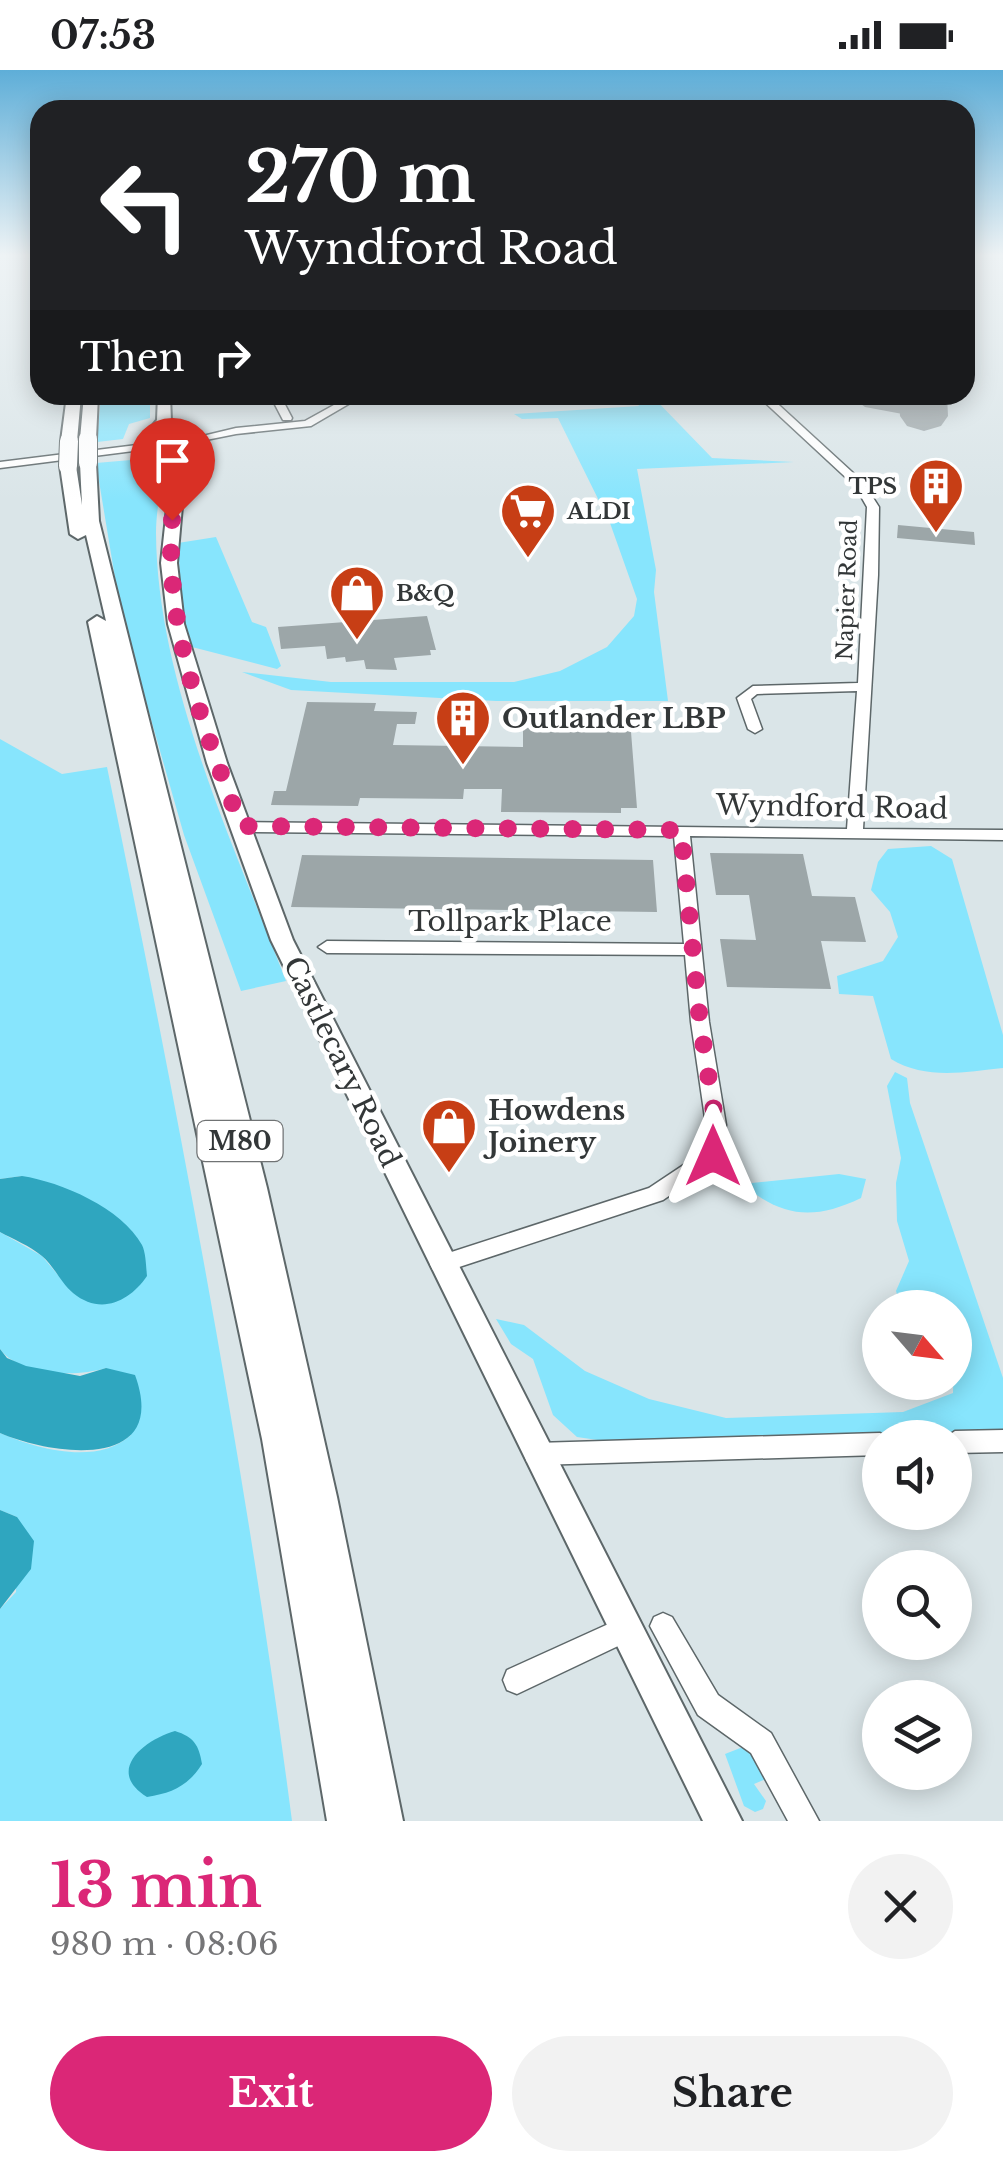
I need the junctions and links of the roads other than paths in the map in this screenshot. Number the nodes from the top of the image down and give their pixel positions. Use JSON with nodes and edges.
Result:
{"nodes":[{"id":1,"x":75,"y":405,"type":"edge"},
{"id":2,"x":89,"y":405,"type":"edge"},
{"id":3,"x":164,"y":405,"type":"edge"},
{"id":4,"x":176,"y":405,"type":"edge"},
{"id":5,"x":284,"y":405,"type":"edge"},
{"id":6,"x":342,"y":405,"type":"edge"},
{"id":7,"x":773,"y":405,"type":"edge"},
{"id":8,"x":294,"y":417,"type":"junction"},
{"id":9,"x":187,"y":436,"type":"junction"},
{"id":10,"x":154,"y":440,"type":"junction"},
{"id":11,"x":78,"y":452,"type":"junction"},
{"id":12,"x":179,"y":461,"type":"junction"},
{"id":13,"x":0,"y":463,"type":"edge"},
{"id":14,"x":865,"y":687,"type":"junction"},
{"id":15,"x":755,"y":729,"type":"dead end"},
{"id":16,"x":241,"y":826,"type":"junction"},
{"id":17,"x":681,"y":830,"type":"junction"},
{"id":18,"x":854,"y":832,"type":"junction"},
{"id":19,"x":1003,"y":834,"type":"edge"},
{"id":20,"x":327,"y":947,"type":"dead end"},
{"id":21,"x":693,"y":950,"type":"junction"},
{"id":22,"x":442,"y":1264,"type":"junction"},
{"id":23,"x":1003,"y":1440,"type":"edge"},
{"id":24,"x":972,"y":1441,"type":"edge"},
{"id":25,"x":862,"y":1445,"type":"edge"},
{"id":26,"x":536,"y":1454,"type":"junction"},
{"id":27,"x":663,"y":1626,"type":"dead end"},
{"id":28,"x":626,"y":1629,"type":"junction"},
{"id":29,"x":517,"y":1680,"type":"dead end"},
{"id":30,"x":719,"y":1820,"type":"edge"},
{"id":31,"x":348,"y":1821,"type":"edge"},
{"id":32,"x":382,"y":1821,"type":"edge"},
{"id":33,"x":804,"y":1821,"type":"edge"}],
"edges":[{"from":1,"to":11,"type":"highway","number":"M80"},
{"from":2,"to":11,"type":"highway","number":"M80"},
{"from":3,"to":10,"type":"main road"},
{"from":4,"to":9,"type":"main road"},
{"from":5,"to":8,"type":"street"},
{"from":6,"to":8,"type":"street"},
{"from":7,"to":14,"type":"street","name":"Napier Road"},
{"from":8,"to":9,"type":"street"},
{"from":9,"to":10,"type":"main road"},
{"from":9,"to":12,"type":"main road","name":"Castlecary Road"},
{"from":10,"to":12,"type":"main road"},
{"from":10,"to":13,"type":"street"},
{"from":11,"to":31,"type":"highway","number":"M80"},
{"from":11,"to":32,"type":"highway","number":"M80"},
{"from":12,"to":16,"type":"main road","name":"Castlecary Road"},
{"from":14,"to":15,"type":"street"},
{"from":14,"to":18,"type":"street","name":"Napier Road"},
{"from":16,"to":17,"type":"street","name":"Wyndford Road"},
{"from":16,"to":22,"type":"main road","name":"Castlecary Road"},
{"from":17,"to":18,"type":"street","name":"Wyndford Road"},
{"from":17,"to":21,"type":"street"},
{"from":18,"to":19,"type":"street","name":"Wyndford Road"},
{"from":20,"to":21,"type":"street","name":"Tollpark Place"},
{"from":21,"to":22,"type":"street"},
{"from":22,"to":26,"type":"main road","name":"Castlecary Road"},
{"from":23,"to":24,"type":"street"},
{"from":25,"to":26,"type":"street"},
{"from":26,"to":28,"type":"main road","name":"Castlecary Road"},
{"from":27,"to":33,"type":"street"},
{"from":28,"to":29,"type":"street"},
{"from":28,"to":30,"type":"main road","name":"Castlecary Road"}]}
